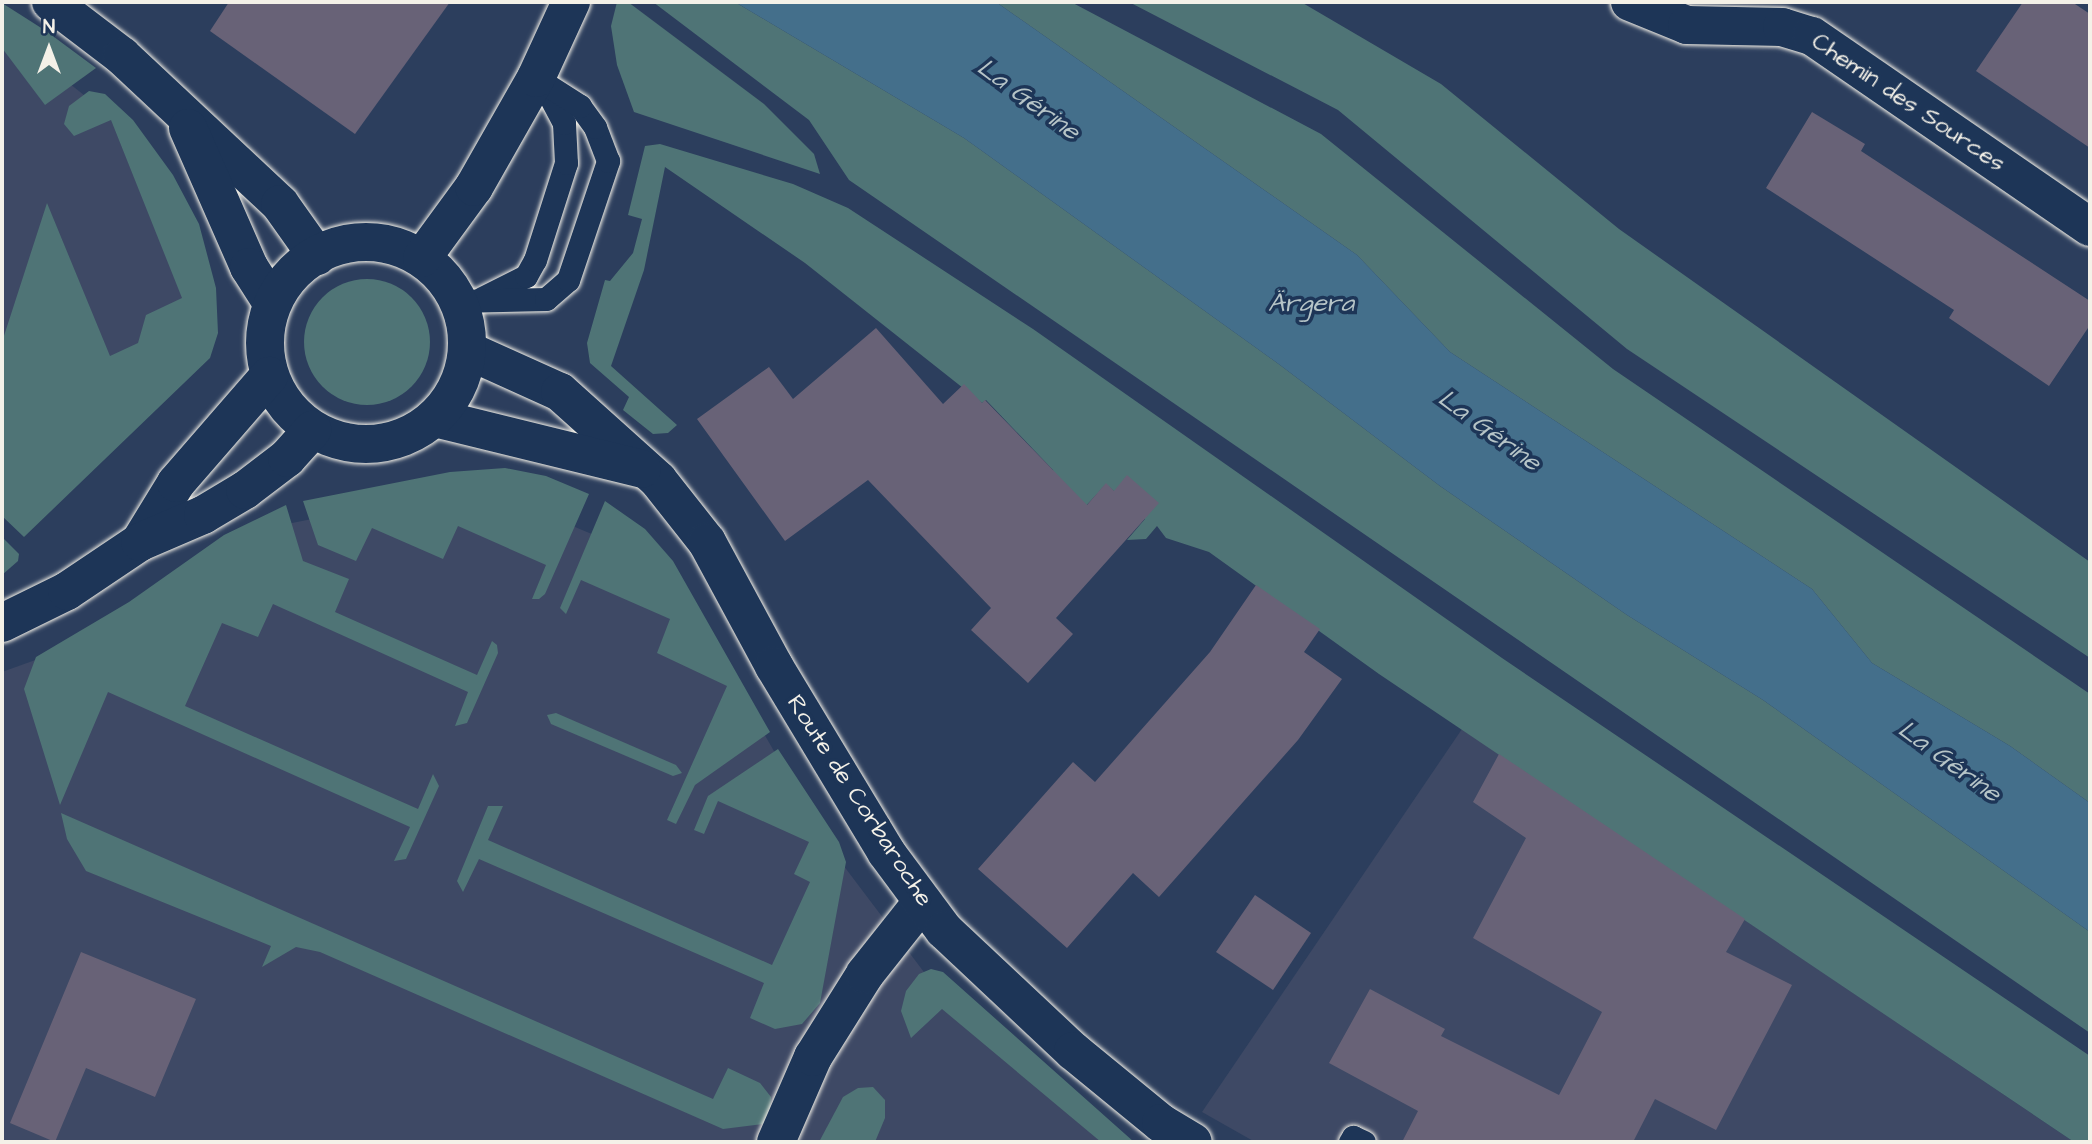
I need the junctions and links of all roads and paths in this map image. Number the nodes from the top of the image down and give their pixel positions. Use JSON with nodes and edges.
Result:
{"nodes":[{"id":1,"x":51,"y":2,"type":"edge"},
{"id":2,"x":1630,"y":2,"type":"edge"},
{"id":3,"x":570,"y":5,"type":"edge"},
{"id":4,"x":536,"y":78,"type":"junction"},
{"id":5,"x":183,"y":117,"type":"junction"},
{"id":6,"x":2090,"y":227,"type":"edge"},
{"id":7,"x":317,"y":256,"type":"junction"},
{"id":8,"x":422,"y":258,"type":"junction"},
{"id":9,"x":470,"y":300,"type":"junction"},
{"id":10,"x":272,"y":303,"type":"junction"},
{"id":11,"x":468,"y":351,"type":"junction"},
{"id":12,"x":269,"y":376,"type":"junction"},
{"id":13,"x":439,"y":419,"type":"junction"},
{"id":14,"x":312,"y":430,"type":"junction"},
{"id":15,"x":644,"y":469,"type":"junction"},
{"id":16,"x":140,"y":542,"type":"junction"},
{"id":17,"x":2,"y":623,"type":"edge"},
{"id":18,"x":922,"y":902,"type":"junction"},
{"id":19,"x":776,"y":1142,"type":"edge"},
{"id":20,"x":1193,"y":1142,"type":"edge"},
{"id":21,"x":1350,"y":1142,"type":"edge"},
{"id":22,"x":1364,"y":1142,"type":"edge"}],
"edges":[{"from":1,"to":5,"type":"street"},
{"from":2,"to":6,"type":"street","name":"Chemin des Sources"},
{"from":3,"to":4,"type":"street"},
{"from":4,"to":8,"type":"street"},
{"from":4,"to":9,"type":"lane"},
{"from":4,"to":9,"type":"lane"},
{"from":5,"to":7,"type":"street"},
{"from":5,"to":10,"type":"street"},
{"from":7,"to":8,"type":"street"},
{"from":7,"to":10,"type":"street"},
{"from":8,"to":9,"type":"street"},
{"from":9,"to":11,"type":"street"},
{"from":10,"to":12,"type":"street"},
{"from":11,"to":13,"type":"street"},
{"from":11,"to":15,"type":"street","name":"Route de Corbaroche"},
{"from":12,"to":14,"type":"street"},
{"from":12,"to":16,"type":"street"},
{"from":13,"to":14,"type":"street"},
{"from":13,"to":15,"type":"street","name":"Route de Corbaroche"},
{"from":14,"to":16,"type":"street"},
{"from":15,"to":18,"type":"street","name":"Route de Corbaroche"},
{"from":16,"to":17,"type":"street"},
{"from":18,"to":19,"type":"street"},
{"from":18,"to":20,"type":"street","name":"Route de Corbaroche"},
{"from":21,"to":22,"type":"lane"}]}
